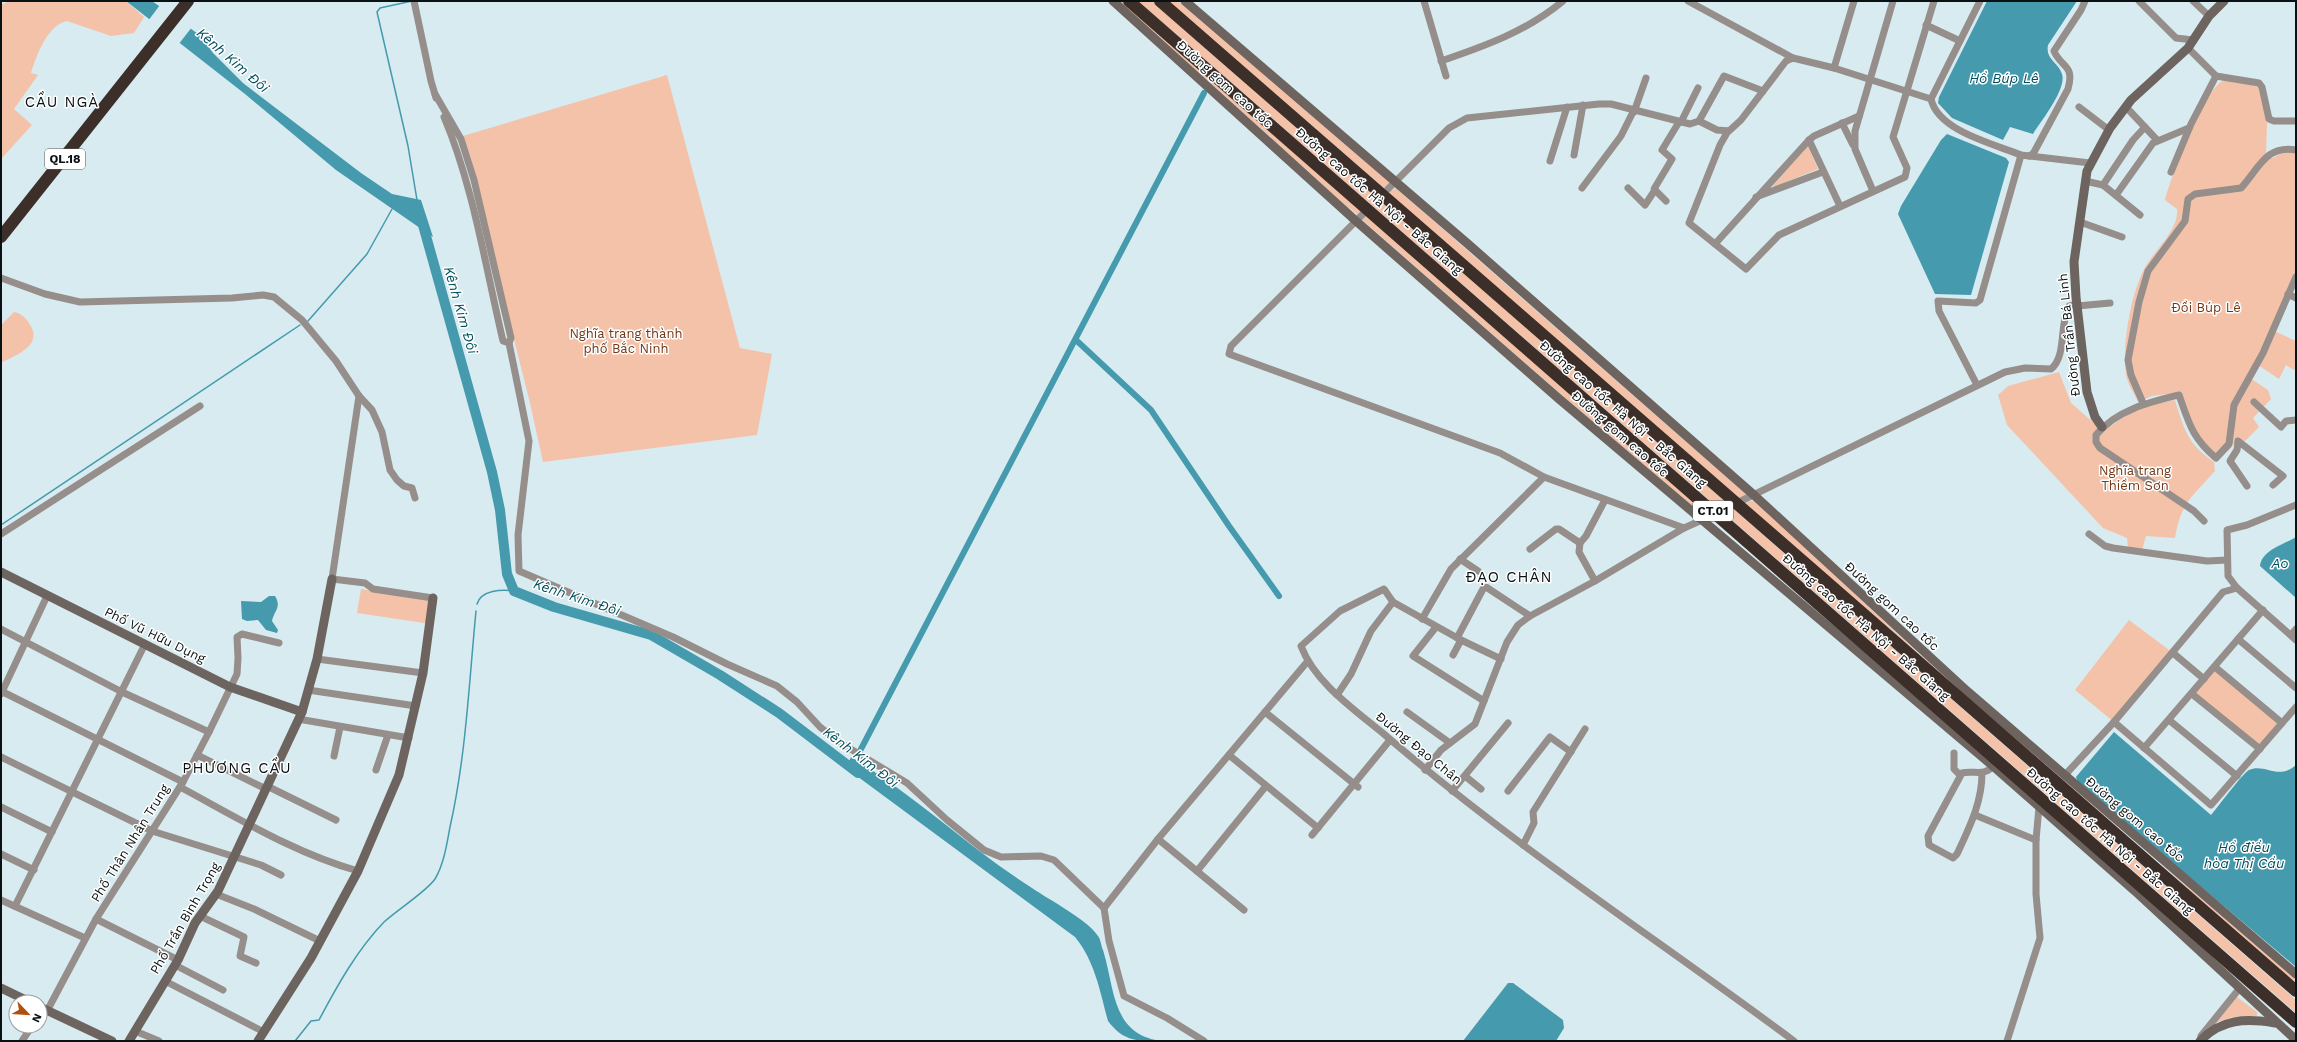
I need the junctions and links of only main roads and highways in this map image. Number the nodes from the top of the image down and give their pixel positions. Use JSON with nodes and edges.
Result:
{"nodes":[{"id":1,"x":188,"y":1,"type":"edge"},
{"id":2,"x":1113,"y":1,"type":"edge"},
{"id":3,"x":1129,"y":1,"type":"edge"},
{"id":4,"x":1160,"y":1,"type":"edge"},
{"id":5,"x":1185,"y":1,"type":"edge"},
{"id":6,"x":2224,"y":1,"type":"edge"},
{"id":7,"x":5,"y":225,"type":"edge"},
{"id":8,"x":1,"y":238,"type":"edge"},
{"id":9,"x":2102,"y":427,"type":"road end"},
{"id":10,"x":1,"y":572,"type":"edge"},
{"id":11,"x":332,"y":579,"type":"road end"},
{"id":12,"x":434,"y":598,"type":"road end"},
{"id":13,"x":300,"y":716,"type":"junction"},
{"id":14,"x":2296,"y":974,"type":"edge"},
{"id":15,"x":1,"y":988,"type":"edge"},
{"id":16,"x":2296,"y":991,"type":"edge"},
{"id":17,"x":13,"y":994,"type":"edge"},
{"id":18,"x":48,"y":1011,"type":"edge"},
{"id":19,"x":2296,"y":1022,"type":"edge"},
{"id":20,"x":2276,"y":1024,"type":"junction"},
{"id":21,"x":2296,"y":1040,"type":"edge"},
{"id":22,"x":112,"y":1041,"type":"edge"},
{"id":23,"x":129,"y":1041,"type":"edge"},
{"id":24,"x":258,"y":1041,"type":"edge"},
{"id":25,"x":2198,"y":1041,"type":"edge"}],
"edges":[{"from":1,"to":7,"type":"highway","number":"QL.18"},
{"from":2,"to":20,"type":"main road","name":"Đường gom cao tốc"},
{"from":3,"to":19,"type":"highway","name":"Đường cao tốc Hà Nội - Bắc Giang","number":"CT.01"},
{"from":4,"to":16,"type":"highway","name":"Đường cao tốc Hà Nội - Bắc Giang","number":"CT.01"},
{"from":5,"to":14,"type":"main road","name":"Đường gom cao tốc"},
{"from":6,"to":9,"type":"main road","name":"Đường Trần Bá Linh"},
{"from":7,"to":8,"type":"highway","number":"QL.18"},
{"from":10,"to":13,"type":"main road","name":"Phố Vũ Hữu Dụng"},
{"from":11,"to":13,"type":"main road","name":"Phố Trần Bình Trọng"},
{"from":12,"to":24,"type":"main road"},
{"from":13,"to":23,"type":"main road","name":"Phố Trần Bình Trọng"},
{"from":15,"to":17,"type":"main road"},
{"from":18,"to":22,"type":"main road"},
{"from":20,"to":21,"type":"main road","name":"Đường gom cao tốc"},
{"from":20,"to":25,"type":"main road"}]}
